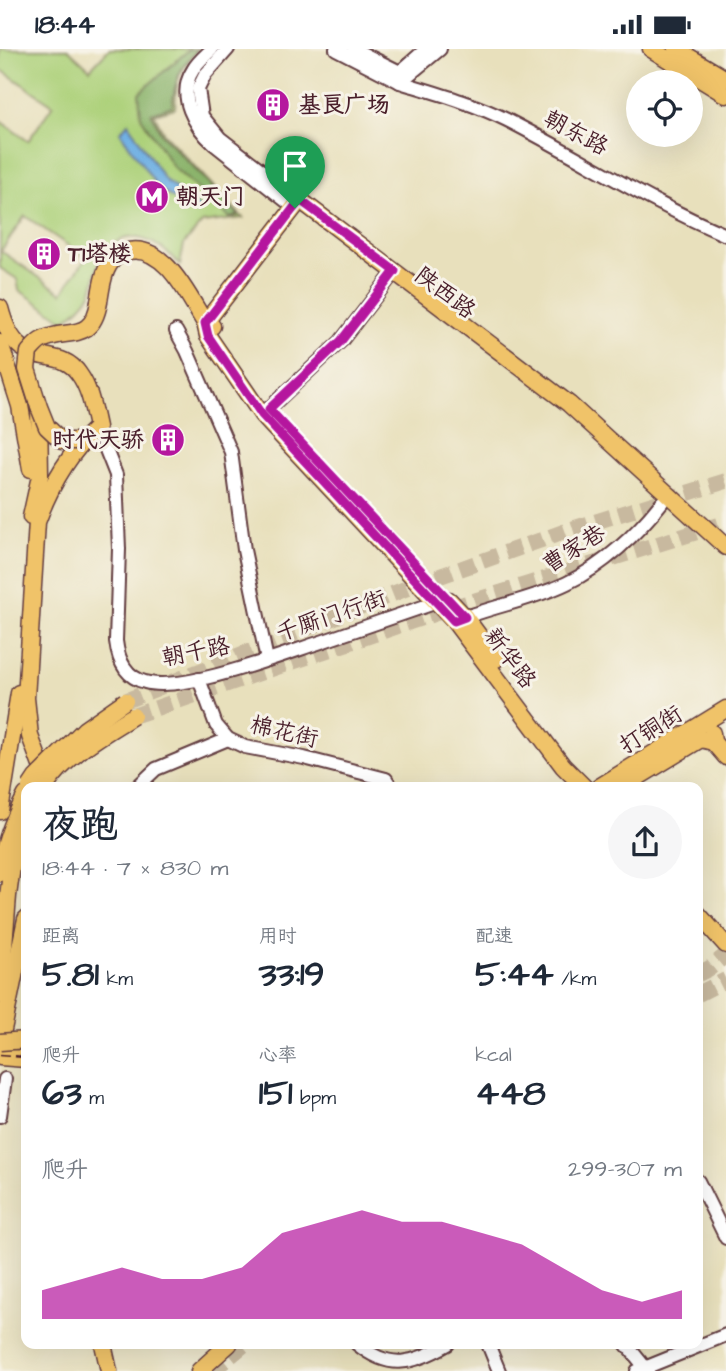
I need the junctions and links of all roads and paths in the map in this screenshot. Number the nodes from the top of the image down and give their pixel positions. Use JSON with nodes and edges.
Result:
{"nodes":[{"id":1,"x":212,"y":49,"type":"edge"},
{"id":2,"x":229,"y":49,"type":"edge"},
{"id":3,"x":336,"y":49,"type":"edge"},
{"id":4,"x":354,"y":49,"type":"edge"},
{"id":5,"x":426,"y":49,"type":"edge"},
{"id":6,"x":440,"y":49,"type":"edge"},
{"id":7,"x":651,"y":49,"type":"edge"},
{"id":8,"x":676,"y":49,"type":"edge"},
{"id":9,"x":400,"y":77,"type":"junction"},
{"id":10,"x":726,"y":79,"type":"edge"},
{"id":11,"x":726,"y":95,"type":"edge"},
{"id":12,"x":301,"y":207,"type":"junction"},
{"id":13,"x":726,"y":235,"type":"edge"},
{"id":14,"x":392,"y":274,"type":"junction"},
{"id":15,"x":0,"y":308,"type":"edge"},
{"id":16,"x":210,"y":325,"type":"junction"},
{"id":17,"x":176,"y":331,"type":"dead end"},
{"id":18,"x":0,"y":342,"type":"edge"},
{"id":19,"x":39,"y":357,"type":"junction"},
{"id":20,"x":12,"y":378,"type":"junction"},
{"id":21,"x":39,"y":407,"type":"junction"},
{"id":22,"x":265,"y":412,"type":"junction"},
{"id":23,"x":89,"y":434,"type":"junction"},
{"id":24,"x":34,"y":499,"type":"junction"},
{"id":25,"x":662,"y":502,"type":"junction"},
{"id":26,"x":726,"y":547,"type":"edge"},
{"id":27,"x":726,"y":560,"type":"edge"},
{"id":28,"x":442,"y":601,"type":"junction"},
{"id":29,"x":459,"y":619,"type":"junction"},
{"id":30,"x":267,"y":660,"type":"junction"},
{"id":31,"x":199,"y":679,"type":"junction"},
{"id":32,"x":125,"y":701,"type":"tunnel mouth"},
{"id":33,"x":722,"y":713,"type":"edge"},
{"id":34,"x":133,"y":716,"type":"tunnel mouth"},
{"id":35,"x":30,"y":736,"type":"junction"},
{"id":36,"x":228,"y":739,"type":"junction"},
{"id":37,"x":713,"y":742,"type":"junction"},
{"id":38,"x":12,"y":745,"type":"junction"},
{"id":39,"x":726,"y":757,"type":"edge"},
{"id":40,"x":33,"y":782,"type":"edge"},
{"id":41,"x":45,"y":782,"type":"edge"},
{"id":42,"x":51,"y":782,"type":"edge"},
{"id":43,"x":142,"y":782,"type":"edge"},
{"id":44,"x":389,"y":782,"type":"edge"},
{"id":45,"x":579,"y":782,"type":"edge"},
{"id":46,"x":593,"y":782,"type":"edge"},
{"id":47,"x":606,"y":782,"type":"edge"},
{"id":48,"x":630,"y":782,"type":"edge"},
{"id":49,"x":21,"y":805,"type":"edge"},
{"id":50,"x":0,"y":811,"type":"edge"},
{"id":51,"x":21,"y":833,"type":"edge"},
{"id":52,"x":0,"y":873,"type":"edge"},
{"id":53,"x":703,"y":907,"type":"edge"},
{"id":54,"x":703,"y":920,"type":"edge"},
{"id":55,"x":726,"y":932,"type":"edge"},
{"id":56,"x":21,"y":943,"type":"edge"},
{"id":57,"x":726,"y":945,"type":"edge"},
{"id":58,"x":0,"y":995,"type":"edge"},
{"id":59,"x":21,"y":1041,"type":"edge"},
{"id":60,"x":0,"y":1044,"type":"edge"},
{"id":61,"x":21,"y":1046,"type":"edge"},
{"id":62,"x":0,"y":1057,"type":"edge"},
{"id":63,"x":21,"y":1059,"type":"edge"},
{"id":64,"x":5,"y":1079,"type":"dead end"},
{"id":65,"x":0,"y":1116,"type":"edge"},
{"id":66,"x":703,"y":1191,"type":"edge"},
{"id":67,"x":726,"y":1238,"type":"edge"},
{"id":68,"x":726,"y":1335,"type":"edge"},
{"id":69,"x":703,"y":1345,"type":"edge"},
{"id":70,"x":103,"y":1349,"type":"edge"},
{"id":71,"x":223,"y":1349,"type":"edge"},
{"id":72,"x":362,"y":1349,"type":"edge"},
{"id":73,"x":439,"y":1349,"type":"edge"},
{"id":74,"x":490,"y":1349,"type":"edge"},
{"id":75,"x":629,"y":1349,"type":"edge"},
{"id":76,"x":693,"y":1349,"type":"edge"},
{"id":77,"x":384,"y":1366,"type":"edge"},
{"id":78,"x":643,"y":1370,"type":"edge"},
{"id":79,"x":109,"y":1371,"type":"edge"},
{"id":80,"x":199,"y":1371,"type":"edge"},
{"id":81,"x":499,"y":1371,"type":"edge"}],
"edges":[{"from":1,"to":12,"type":"street","name":"陕西路"},
{"from":2,"to":12,"type":"street","name":"陕西路"},
{"from":3,"to":9,"type":"street","name":"朝东路"},
{"from":4,"to":9,"type":"street","name":"朝东路"},
{"from":5,"to":9,"type":"street"},
{"from":6,"to":9,"type":"street"},
{"from":7,"to":11,"type":"main road"},
{"from":8,"to":10,"type":"main road"},
{"from":9,"to":13,"type":"street","name":"朝东路"},
{"from":12,"to":14,"type":"main road","name":"陕西路"},
{"from":12,"to":16,"type":"main road"},
{"from":14,"to":22,"type":"street"},
{"from":14,"to":25,"type":"main road","name":"陕西路"},
{"from":14,"to":26,"type":"main road","name":"陕西路"},
{"from":15,"to":19,"type":"main road","name":"朝千路"},
{"from":16,"to":21,"type":"main road","name":"新华路","bridge":true},
{"from":16,"to":22,"type":"main road","name":"新华路"},
{"from":17,"to":30,"type":"street","name":"朝千路"},
{"from":18,"to":20,"type":"main road"},
{"from":19,"to":20,"type":"main road"},
{"from":19,"to":23,"type":"main road","name":"朝千路"},
{"from":20,"to":24,"type":"main road"},
{"from":21,"to":23,"type":"main road","bridge":true},
{"from":21,"to":24,"type":"main road"},
{"from":22,"to":28,"type":"main road","name":"新华路"},
{"from":23,"to":31,"type":"street","name":"朝千路"},
{"from":23,"to":35,"type":"main road"},
{"from":24,"to":38,"type":"main road"},
{"from":25,"to":27,"type":"main road","name":"陕西路"},
{"from":25,"to":29,"type":"street","name":"曹家巷"},
{"from":28,"to":29,"type":"main road","name":"新华路"},
{"from":28,"to":30,"type":"street","name":"千厮门行街"},
{"from":29,"to":45,"type":"main road","name":"新华路"},
{"from":29,"to":46,"type":"main road","name":"新华路"},
{"from":30,"to":31,"type":"street","name":"朝千路"},
{"from":31,"to":36,"type":"street","name":"棉花街"},
{"from":32,"to":40,"type":"main road","bridge":true},
{"from":33,"to":37,"type":"main road"},
{"from":33,"to":47,"type":"main road","name":"打铜街"},
{"from":34,"to":42,"type":"main road","bridge":true},
{"from":35,"to":38,"type":"main road"},
{"from":35,"to":41,"type":"main road","bridge":true},
{"from":36,"to":43,"type":"street"},
{"from":36,"to":44,"type":"street","name":"棉花街"},
{"from":37,"to":39,"type":"main road"},
{"from":37,"to":48,"type":"main road","name":"打铜街"},
{"from":38,"to":50,"type":"main road"},
{"from":49,"to":52,"type":"main road"},
{"from":51,"to":58,"type":"main road"},
{"from":53,"to":55,"type":"main road"},
{"from":54,"to":57,"type":"main road"},
{"from":56,"to":60,"type":"main road"},
{"from":59,"to":60,"type":"main road","bridge":true},
{"from":60,"to":61,"type":"main road","bridge":true},
{"from":62,"to":63,"type":"main road"},
{"from":64,"to":65,"type":"street"},
{"from":66,"to":67,"type":"street"},
{"from":68,"to":69,"type":"street"},
{"from":70,"to":79,"type":"main road"},
{"from":71,"to":80,"type":"main road"},
{"from":72,"to":77,"type":"street"},
{"from":73,"to":77,"type":"street"},
{"from":74,"to":81,"type":"street"},
{"from":75,"to":78,"type":"street"},
{"from":76,"to":78,"type":"street"}]}
